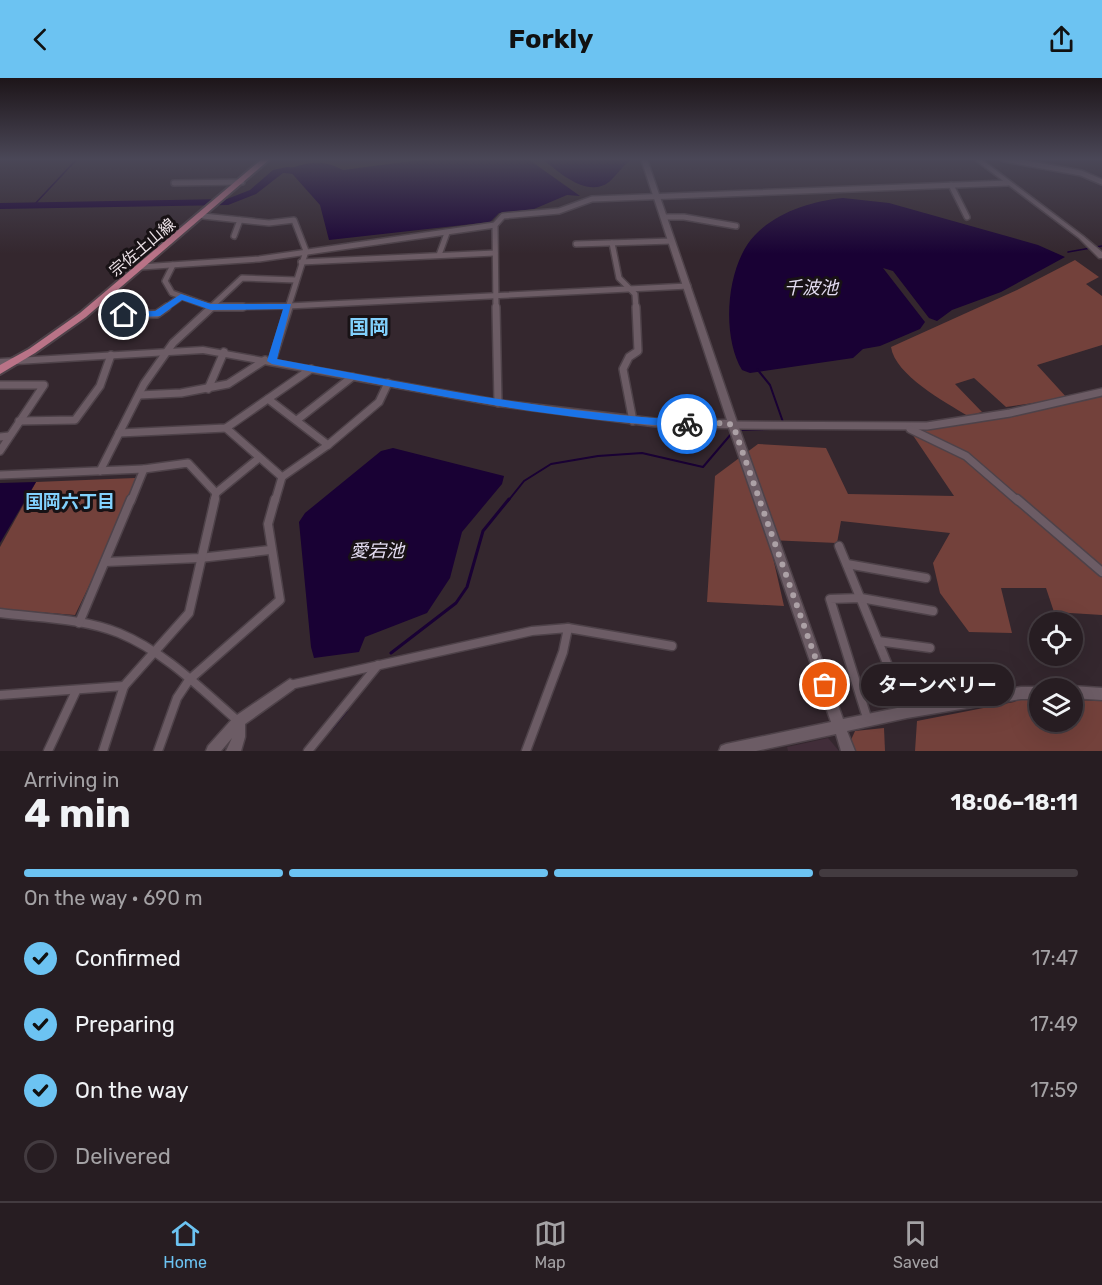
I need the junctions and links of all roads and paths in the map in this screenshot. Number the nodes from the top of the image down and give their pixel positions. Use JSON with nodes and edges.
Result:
{"nodes":[{"id":1,"x":232,"y":190,"type":"edge"},
{"id":2,"x":655,"y":190,"type":"edge"},
{"id":3,"x":819,"y":190,"type":"edge"},
{"id":4,"x":954,"y":190,"type":"edge"},
{"id":5,"x":1018,"y":190,"type":"edge"},
{"id":6,"x":657,"y":197,"type":"junction"},
{"id":7,"x":203,"y":216,"type":"junction"},
{"id":8,"x":664,"y":217,"type":"junction"},
{"id":9,"x":967,"y":217,"type":"dead end"},
{"id":10,"x":240,"y":220,"type":"junction"},
{"id":11,"x":495,"y":225,"type":"junction"},
{"id":12,"x":736,"y":226,"type":"dead end"},
{"id":13,"x":447,"y":233,"type":"junction"},
{"id":14,"x":234,"y":237,"type":"dead end"},
{"id":15,"x":672,"y":241,"type":"junction"},
{"id":16,"x":612,"y":243,"type":"junction"},
{"id":17,"x":576,"y":244,"type":"dead end"},
{"id":18,"x":306,"y":251,"type":"junction"},
{"id":19,"x":495,"y":253,"type":"junction"},
{"id":20,"x":439,"y":255,"type":"junction"},
{"id":21,"x":1102,"y":256,"type":"edge"},
{"id":22,"x":301,"y":262,"type":"junction"},
{"id":23,"x":173,"y":265,"type":"junction"},
{"id":24,"x":141,"y":267,"type":"junction"},
{"id":25,"x":296,"y":280,"type":"junction"},
{"id":26,"x":688,"y":286,"type":"junction"},
{"id":27,"x":633,"y":289,"type":"junction"},
{"id":28,"x":497,"y":296,"type":"junction"},
{"id":29,"x":181,"y":297,"type":"junction"},
{"id":30,"x":288,"y":306,"type":"junction"},
{"id":31,"x":211,"y":307,"type":"junction"},
{"id":32,"x":124,"y":315,"type":"dead end"},
{"id":33,"x":168,"y":350,"type":"junction"},
{"id":34,"x":224,"y":352,"type":"junction"},
{"id":35,"x":111,"y":355,"type":"junction"},
{"id":36,"x":268,"y":361,"type":"junction"},
{"id":37,"x":0,"y":362,"type":"edge"},
{"id":38,"x":12,"y":362,"type":"junction"},
{"id":39,"x":311,"y":369,"type":"junction"},
{"id":40,"x":0,"y":370,"type":"edge"},
{"id":41,"x":352,"y":377,"type":"junction"},
{"id":42,"x":388,"y":383,"type":"junction"},
{"id":43,"x":0,"y":386,"type":"edge"},
{"id":44,"x":208,"y":389,"type":"junction"},
{"id":45,"x":1102,"y":392,"type":"edge"},
{"id":46,"x":139,"y":395,"type":"junction"},
{"id":47,"x":268,"y":399,"type":"junction"},
{"id":48,"x":498,"y":403,"type":"junction"},
{"id":49,"x":297,"y":420,"type":"junction"},
{"id":50,"x":633,"y":421,"type":"junction"},
{"id":51,"x":19,"y":422,"type":"junction"},
{"id":52,"x":733,"y":425,"type":"junction"},
{"id":53,"x":226,"y":428,"type":"junction"},
{"id":54,"x":908,"y":428,"type":"junction"},
{"id":55,"x":119,"y":433,"type":"junction"},
{"id":56,"x":9,"y":436,"type":"junction"},
{"id":57,"x":0,"y":437,"type":"edge"},
{"id":58,"x":328,"y":445,"type":"junction"},
{"id":59,"x":0,"y":451,"type":"edge"},
{"id":60,"x":259,"y":458,"type":"junction"},
{"id":61,"x":144,"y":469,"type":"junction"},
{"id":62,"x":100,"y":471,"type":"junction"},
{"id":63,"x":0,"y":475,"type":"edge"},
{"id":64,"x":282,"y":477,"type":"junction"},
{"id":65,"x":216,"y":493,"type":"junction"},
{"id":66,"x":839,"y":546,"type":"dead end"},
{"id":67,"x":270,"y":550,"type":"junction"},
{"id":68,"x":200,"y":558,"type":"junction"},
{"id":69,"x":105,"y":562,"type":"junction"},
{"id":70,"x":847,"y":564,"type":"junction"},
{"id":71,"x":1102,"y":572,"type":"edge"},
{"id":72,"x":926,"y":578,"type":"dead end"},
{"id":73,"x":861,"y":598,"type":"junction"},
{"id":74,"x":933,"y":611,"type":"dead end"},
{"id":75,"x":0,"y":613,"type":"edge"},
{"id":76,"x":79,"y":622,"type":"junction"},
{"id":77,"x":568,"y":628,"type":"junction"},
{"id":78,"x":878,"y":641,"type":"junction"},
{"id":79,"x":672,"y":646,"type":"dead end"},
{"id":80,"x":930,"y":648,"type":"dead end"},
{"id":81,"x":155,"y":652,"type":"junction"},
{"id":82,"x":378,"y":665,"type":"junction"},
{"id":83,"x":189,"y":680,"type":"junction"},
{"id":84,"x":290,"y":685,"type":"joint"},
{"id":85,"x":124,"y":686,"type":"junction"},
{"id":86,"x":75,"y":691,"type":"junction"},
{"id":87,"x":1029,"y":693,"type":"edge"},
{"id":88,"x":1083,"y":693,"type":"edge"},
{"id":89,"x":1102,"y":694,"type":"edge"},
{"id":90,"x":0,"y":695,"type":"edge"},
{"id":91,"x":907,"y":712,"type":"junction"},
{"id":92,"x":868,"y":721,"type":"junction"},
{"id":93,"x":238,"y":722,"type":"junction"},
{"id":94,"x":840,"y":726,"type":"junction"},
{"id":95,"x":48,"y":751,"type":"edge"},
{"id":96,"x":103,"y":751,"type":"edge"},
{"id":97,"x":158,"y":751,"type":"edge"},
{"id":98,"x":213,"y":751,"type":"edge"},
{"id":99,"x":233,"y":751,"type":"edge"},
{"id":100,"x":308,"y":751,"type":"edge"},
{"id":101,"x":526,"y":751,"type":"edge"},
{"id":102,"x":726,"y":751,"type":"edge"},
{"id":103,"x":848,"y":751,"type":"edge"}],
"edges":[{"from":1,"to":7,"type":"main road","name":"宗佐土山線"},
{"from":2,"to":6,"type":"street"},
{"from":3,"to":6,"type":"street"},
{"from":4,"to":9,"type":"street"},
{"from":5,"to":21,"type":"street"},
{"from":6,"to":8,"type":"street"},
{"from":6,"to":11,"type":"street"},
{"from":7,"to":10,"type":"street"},
{"from":7,"to":24,"type":"main road","name":"宗佐土山線"},
{"from":8,"to":12,"type":"street"},
{"from":8,"to":15,"type":"street"},
{"from":10,"to":14,"type":"street"},
{"from":10,"to":18,"type":"street"},
{"from":11,"to":13,"type":"street"},
{"from":11,"to":19,"type":"street"},
{"from":13,"to":18,"type":"street"},
{"from":13,"to":20,"type":"street"},
{"from":15,"to":16,"type":"street"},
{"from":15,"to":26,"type":"street"},
{"from":16,"to":17,"type":"street"},
{"from":16,"to":27,"type":"street"},
{"from":18,"to":22,"type":"street"},
{"from":18,"to":23,"type":"street"},
{"from":19,"to":20,"type":"street"},
{"from":19,"to":28,"type":"street"},
{"from":20,"to":22,"type":"street"},
{"from":22,"to":25,"type":"street"},
{"from":23,"to":24,"type":"street"},
{"from":23,"to":29,"type":"street"},
{"from":24,"to":38,"type":"main road","name":"宗佐土山線"},
{"from":25,"to":30,"type":"street"},
{"from":25,"to":31,"type":"street"},
{"from":26,"to":27,"type":"street"},
{"from":26,"to":52,"type":"street"},
{"from":27,"to":28,"type":"street"},
{"from":27,"to":50,"type":"street"},
{"from":28,"to":30,"type":"street"},
{"from":28,"to":48,"type":"street"},
{"from":29,"to":31,"type":"street"},
{"from":29,"to":32,"type":"street"},
{"from":30,"to":31,"type":"street"},
{"from":30,"to":36,"type":"street"},
{"from":31,"to":33,"type":"street"},
{"from":33,"to":34,"type":"street"},
{"from":33,"to":35,"type":"street"},
{"from":33,"to":46,"type":"street"},
{"from":34,"to":36,"type":"street"},
{"from":34,"to":44,"type":"street"},
{"from":35,"to":38,"type":"street"},
{"from":35,"to":51,"type":"street"},
{"from":36,"to":39,"type":"street"},
{"from":36,"to":44,"type":"street"},
{"from":37,"to":38,"type":"street"},
{"from":38,"to":40,"type":"main road","name":"宗佐土山線"},
{"from":39,"to":41,"type":"street"},
{"from":39,"to":47,"type":"street"},
{"from":41,"to":42,"type":"street"},
{"from":41,"to":49,"type":"street"},
{"from":42,"to":48,"type":"street"},
{"from":42,"to":58,"type":"street"},
{"from":43,"to":51,"type":"street"},
{"from":44,"to":46,"type":"street"},
{"from":45,"to":54,"type":"street"},
{"from":46,"to":55,"type":"street"},
{"from":47,"to":49,"type":"street"},
{"from":47,"to":53,"type":"street"},
{"from":48,"to":50,"type":"street"},
{"from":49,"to":58,"type":"street"},
{"from":50,"to":52,"type":"street"},
{"from":51,"to":56,"type":"street"},
{"from":52,"to":54,"type":"street"},
{"from":52,"to":94,"type":"street"},
{"from":53,"to":55,"type":"street"},
{"from":53,"to":60,"type":"street"},
{"from":54,"to":71,"type":"street"},
{"from":55,"to":62,"type":"street"},
{"from":56,"to":57,"type":"street"},
{"from":56,"to":59,"type":"street"},
{"from":58,"to":64,"type":"street"},
{"from":60,"to":64,"type":"street"},
{"from":60,"to":65,"type":"street"},
{"from":61,"to":62,"type":"street"},
{"from":61,"to":65,"type":"street"},
{"from":61,"to":69,"type":"street"},
{"from":62,"to":63,"type":"street"},
{"from":64,"to":67,"type":"street"},
{"from":65,"to":68,"type":"street"},
{"from":66,"to":70,"type":"street"},
{"from":67,"to":68,"type":"street"},
{"from":67,"to":83,"type":"street"},
{"from":68,"to":69,"type":"street"},
{"from":68,"to":81,"type":"street"},
{"from":69,"to":76,"type":"street"},
{"from":70,"to":72,"type":"street"},
{"from":70,"to":73,"type":"street"},
{"from":73,"to":74,"type":"street"},
{"from":73,"to":78,"type":"street"},
{"from":73,"to":92,"type":"street"},
{"from":75,"to":76,"type":"street"},
{"from":76,"to":81,"type":"street"},
{"from":77,"to":79,"type":"street"},
{"from":77,"to":82,"type":"street"},
{"from":77,"to":101,"type":"street"},
{"from":78,"to":80,"type":"street"},
{"from":78,"to":91,"type":"street"},
{"from":81,"to":83,"type":"street"},
{"from":81,"to":85,"type":"street"},
{"from":82,"to":84,"type":"street"},
{"from":82,"to":100,"type":"street"},
{"from":83,"to":93,"type":"street"},
{"from":83,"to":97,"type":"street"},
{"from":84,"to":93,"type":"street"},
{"from":85,"to":86,"type":"street"},
{"from":85,"to":96,"type":"street"},
{"from":86,"to":90,"type":"street"},
{"from":86,"to":95,"type":"street"},
{"from":87,"to":91,"type":"street"},
{"from":88,"to":89,"type":"street"},
{"from":91,"to":92,"type":"street"},
{"from":92,"to":94,"type":"street"},
{"from":93,"to":98,"type":"street"},
{"from":93,"to":99,"type":"street"},
{"from":94,"to":102,"type":"street"},
{"from":94,"to":103,"type":"street"}]}
